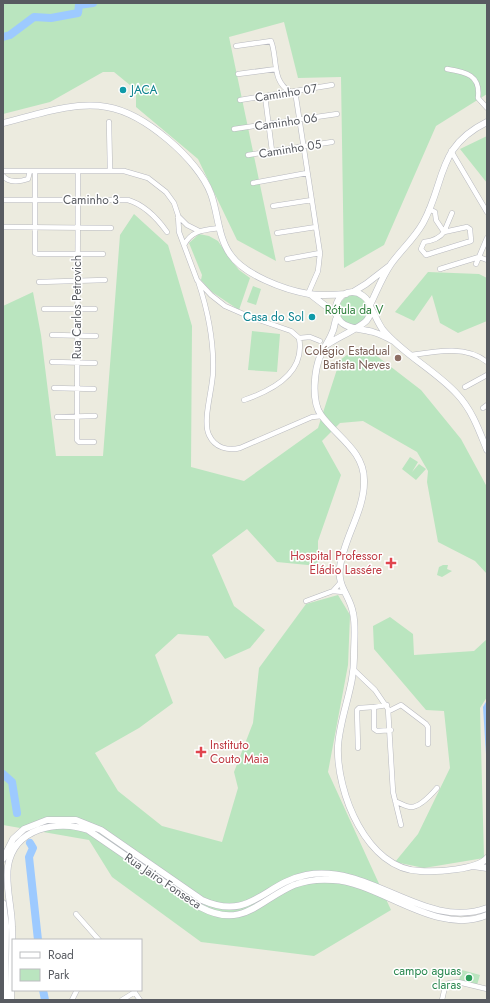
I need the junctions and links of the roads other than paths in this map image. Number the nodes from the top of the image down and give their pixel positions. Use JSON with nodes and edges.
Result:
{"nodes":[{"id":1,"x":236,"y":46,"type":"dead end"},
{"id":2,"x":276,"y":68,"type":"junction"},
{"id":3,"x":447,"y":69,"type":"dead end"},
{"id":4,"x":238,"y":74,"type":"dead end"},
{"id":5,"x":332,"y":86,"type":"dead end"},
{"id":6,"x":293,"y":92,"type":"junction"},
{"id":7,"x":265,"y":96,"type":"junction"},
{"id":8,"x":240,"y":100,"type":"dead end"},
{"id":9,"x":487,"y":108,"type":"edge"},
{"id":10,"x":337,"y":114,"type":"dead end"},
{"id":11,"x":299,"y":120,"type":"junction"},
{"id":12,"x":109,"y":122,"type":"dead end"},
{"id":13,"x":487,"y":122,"type":"edge"},
{"id":14,"x":3,"y":123,"type":"edge"},
{"id":15,"x":269,"y":125,"type":"junction"},
{"id":16,"x":234,"y":129,"type":"dead end"},
{"id":17,"x":332,"y":142,"type":"dead end"},
{"id":18,"x":303,"y":147,"type":"junction"},
{"id":19,"x":451,"y":151,"type":"junction"},
{"id":20,"x":272,"y":152,"type":"junction"},
{"id":21,"x":248,"y":155,"type":"dead end"},
{"id":22,"x":78,"y":170,"type":"junction"},
{"id":23,"x":110,"y":170,"type":"junction"},
{"id":24,"x":3,"y":171,"type":"edge"},
{"id":25,"x":32,"y":171,"type":"junction"},
{"id":26,"x":307,"y":173,"type":"junction"},
{"id":27,"x":3,"y":176,"type":"edge"},
{"id":28,"x":253,"y":183,"type":"dead end"},
{"id":29,"x":77,"y":199,"type":"junction"},
{"id":30,"x":3,"y":200,"type":"edge"},
{"id":31,"x":35,"y":200,"type":"junction"},
{"id":32,"x":312,"y":200,"type":"junction"},
{"id":33,"x":485,"y":204,"type":"edge"},
{"id":34,"x":273,"y":206,"type":"dead end"},
{"id":35,"x":430,"y":209,"type":"junction"},
{"id":36,"x":452,"y":212,"type":"dead end"},
{"id":37,"x":487,"y":212,"type":"edge"},
{"id":38,"x":178,"y":215,"type":"junction"},
{"id":39,"x":3,"y":227,"type":"edge"},
{"id":40,"x":35,"y":227,"type":"junction"},
{"id":41,"x":316,"y":227,"type":"junction"},
{"id":42,"x":77,"y":228,"type":"junction"},
{"id":43,"x":111,"y":228,"type":"dead end"},
{"id":44,"x":220,"y":228,"type":"junction"},
{"id":45,"x":199,"y":231,"type":"junction"},
{"id":46,"x":167,"y":232,"type":"dead end"},
{"id":47,"x":444,"y":232,"type":"junction"},
{"id":48,"x":277,"y":233,"type":"dead end"},
{"id":49,"x":487,"y":238,"type":"edge"},
{"id":50,"x":184,"y":245,"type":"junction"},
{"id":51,"x":320,"y":253,"type":"junction"},
{"id":52,"x":77,"y":254,"type":"junction"},
{"id":53,"x":103,"y":254,"type":"dead end"},
{"id":54,"x":479,"y":257,"type":"junction"},
{"id":55,"x":287,"y":259,"type":"dead end"},
{"id":56,"x":487,"y":260,"type":"edge"},
{"id":57,"x":476,"y":264,"type":"dead end"},
{"id":58,"x":391,"y":265,"type":"junction"},
{"id":59,"x":440,"y":269,"type":"dead end"},
{"id":60,"x":105,"y":280,"type":"dead end"},
{"id":61,"x":197,"y":280,"type":"junction"},
{"id":62,"x":77,"y":281,"type":"junction"},
{"id":63,"x":40,"y":282,"type":"dead end"},
{"id":64,"x":349,"y":293,"type":"junction"},
{"id":65,"x":309,"y":294,"type":"junction"},
{"id":66,"x":371,"y":307,"type":"junction"},
{"id":67,"x":77,"y":308,"type":"junction"},
{"id":68,"x":44,"y":309,"type":"dead end"},
{"id":69,"x":95,"y":309,"type":"dead end"},
{"id":70,"x":337,"y":315,"type":"junction"},
{"id":71,"x":355,"y":328,"type":"junction"},
{"id":72,"x":52,"y":335,"type":"dead end"},
{"id":73,"x":76,"y":335,"type":"junction"},
{"id":74,"x":96,"y":336,"type":"dead end"},
{"id":75,"x":299,"y":338,"type":"junction"},
{"id":76,"x":320,"y":341,"type":"dead end"},
{"id":77,"x":395,"y":342,"type":"junction"},
{"id":78,"x":326,"y":345,"type":"junction"},
{"id":79,"x":412,"y":355,"type":"junction"},
{"id":80,"x":52,"y":362,"type":"dead end"},
{"id":81,"x":77,"y":362,"type":"junction"},
{"id":82,"x":487,"y":362,"type":"edge"},
{"id":83,"x":95,"y":363,"type":"dead end"},
{"id":84,"x":487,"y":374,"type":"edge"},
{"id":85,"x":465,"y":387,"type":"dead end"},
{"id":86,"x":54,"y":388,"type":"dead end"},
{"id":87,"x":78,"y":389,"type":"junction"},
{"id":88,"x":94,"y":389,"type":"dead end"},
{"id":89,"x":244,"y":400,"type":"dead end"},
{"id":90,"x":320,"y":413,"type":"junction"},
{"id":91,"x":57,"y":416,"type":"dead end"},
{"id":92,"x":78,"y":416,"type":"junction"},
{"id":93,"x":95,"y":416,"type":"dead end"},
{"id":94,"x":94,"y":442,"type":"dead end"},
{"id":95,"x":487,"y":450,"type":"edge"},
{"id":96,"x":340,"y":582,"type":"junction"},
{"id":97,"x":333,"y":592,"type":"junction"},
{"id":98,"x":344,"y":592,"type":"junction"},
{"id":99,"x":306,"y":601,"type":"dead end"},
{"id":100,"x":354,"y":670,"type":"junction"},
{"id":101,"x":387,"y":705,"type":"junction"},
{"id":102,"x":374,"y":707,"type":"junction"},
{"id":103,"x":389,"y":711,"type":"junction"},
{"id":104,"x":391,"y":730,"type":"junction"},
{"id":105,"x":428,"y":744,"type":"dead end"},
{"id":106,"x":358,"y":748,"type":"dead end"},
{"id":107,"x":437,"y":788,"type":"dead end"},
{"id":108,"x":395,"y":802,"type":"junction"},
{"id":109,"x":401,"y":825,"type":"dead end"},
{"id":110,"x":487,"y":858,"type":"edge"},
{"id":111,"x":3,"y":859,"type":"edge"},
{"id":112,"x":471,"y":866,"type":"junction"},
{"id":113,"x":487,"y":868,"type":"edge"},
{"id":114,"x":3,"y":903,"type":"edge"},
{"id":115,"x":487,"y":908,"type":"edge"},
{"id":116,"x":76,"y":914,"type":"dead end"},
{"id":117,"x":487,"y":915,"type":"edge"},
{"id":118,"x":13,"y":939,"type":"edge"},
{"id":119,"x":98,"y":939,"type":"edge"},
{"id":120,"x":12,"y":971,"type":"edge"},
{"id":121,"x":487,"y":989,"type":"edge"},
{"id":122,"x":76,"y":991,"type":"edge"},
{"id":123,"x":134,"y":991,"type":"edge"},
{"id":124,"x":5,"y":1000,"type":"edge"},
{"id":125,"x":11,"y":1000,"type":"edge"},
{"id":126,"x":72,"y":1000,"type":"edge"},
{"id":127,"x":122,"y":1000,"type":"edge"},
{"id":128,"x":140,"y":1000,"type":"edge"},
{"id":129,"x":442,"y":1000,"type":"edge"}],
"edges":[{"from":1,"to":2,"type":"street"},
{"from":2,"to":4,"type":"street"},
{"from":2,"to":6,"type":"street"},
{"from":3,"to":9,"type":"street"},
{"from":5,"to":6,"type":"street","name":"Caminho 07"},
{"from":6,"to":7,"type":"street","name":"Caminho 07"},
{"from":6,"to":11,"type":"street"},
{"from":7,"to":8,"type":"street","name":"Caminho 07"},
{"from":7,"to":15,"type":"street"},
{"from":10,"to":11,"type":"street","name":"Caminho 06"},
{"from":11,"to":15,"type":"street","name":"Caminho 06"},
{"from":11,"to":18,"type":"street"},
{"from":12,"to":23,"type":"street"},
{"from":13,"to":19,"type":"main road"},
{"from":14,"to":44,"type":"main road"},
{"from":15,"to":16,"type":"street","name":"Caminho 06"},
{"from":15,"to":20,"type":"street"},
{"from":17,"to":18,"type":"street","name":"Caminho 05"},
{"from":18,"to":20,"type":"street","name":"Caminho 05"},
{"from":18,"to":26,"type":"street"},
{"from":19,"to":33,"type":"street"},
{"from":19,"to":35,"type":"main road"},
{"from":20,"to":21,"type":"street","name":"Caminho 05"},
{"from":22,"to":23,"type":"street"},
{"from":22,"to":25,"type":"street"},
{"from":22,"to":29,"type":"street","name":"Rua Carlos Petrovich"},
{"from":23,"to":38,"type":"street"},
{"from":24,"to":25,"type":"street"},
{"from":25,"to":27,"type":"street"},
{"from":25,"to":31,"type":"street"},
{"from":26,"to":28,"type":"street"},
{"from":26,"to":32,"type":"street"},
{"from":29,"to":31,"type":"street","name":"Caminho 3"},
{"from":29,"to":42,"type":"street","name":"Rua Carlos Petrovich"},
{"from":29,"to":46,"type":"street","name":"Caminho 3"},
{"from":30,"to":31,"type":"street","name":"Caminho 3"},
{"from":31,"to":40,"type":"street"},
{"from":32,"to":34,"type":"street"},
{"from":32,"to":41,"type":"street"},
{"from":33,"to":37,"type":"street"},
{"from":35,"to":47,"type":"street"},
{"from":35,"to":58,"type":"main road"},
{"from":36,"to":47,"type":"street"},
{"from":38,"to":45,"type":"street"},
{"from":38,"to":50,"type":"street"},
{"from":39,"to":40,"type":"street"},
{"from":40,"to":42,"type":"street"},
{"from":40,"to":52,"type":"street"},
{"from":41,"to":48,"type":"street"},
{"from":41,"to":51,"type":"street"},
{"from":42,"to":43,"type":"street"},
{"from":42,"to":52,"type":"street","name":"Rua Carlos Petrovich"},
{"from":44,"to":45,"type":"street"},
{"from":44,"to":65,"type":"main road"},
{"from":45,"to":50,"type":"street"},
{"from":47,"to":47,"type":"street"},
{"from":49,"to":54,"type":"street"},
{"from":50,"to":61,"type":"street"},
{"from":51,"to":55,"type":"street"},
{"from":51,"to":65,"type":"street"},
{"from":52,"to":53,"type":"street"},
{"from":52,"to":62,"type":"street","name":"Rua Carlos Petrovich"},
{"from":54,"to":56,"type":"street"},
{"from":54,"to":57,"type":"street"},
{"from":54,"to":59,"type":"street"},
{"from":58,"to":64,"type":"main road"},
{"from":58,"to":66,"type":"main road"},
{"from":60,"to":62,"type":"street"},
{"from":61,"to":75,"type":"street"},
{"from":61,"to":90,"type":"street"},
{"from":62,"to":63,"type":"street"},
{"from":62,"to":67,"type":"street","name":"Rua Carlos Petrovich"},
{"from":64,"to":65,"type":"main road"},
{"from":64,"to":66,"type":"main road"},
{"from":64,"to":70,"type":"main road"},
{"from":65,"to":70,"type":"main road"},
{"from":66,"to":71,"type":"main road"},
{"from":66,"to":77,"type":"main road"},
{"from":67,"to":68,"type":"street"},
{"from":67,"to":69,"type":"street"},
{"from":67,"to":73,"type":"street","name":"Rua Carlos Petrovich"},
{"from":70,"to":71,"type":"main road"},
{"from":70,"to":78,"type":"main road"},
{"from":71,"to":77,"type":"main road"},
{"from":71,"to":78,"type":"main road"},
{"from":72,"to":73,"type":"street"},
{"from":73,"to":74,"type":"street"},
{"from":73,"to":81,"type":"street","name":"Rua Carlos Petrovich"},
{"from":75,"to":76,"type":"street"},
{"from":75,"to":89,"type":"street"},
{"from":77,"to":79,"type":"main road"},
{"from":78,"to":90,"type":"main road"},
{"from":79,"to":82,"type":"street"},
{"from":79,"to":95,"type":"main road"},
{"from":80,"to":81,"type":"street"},
{"from":81,"to":83,"type":"street"},
{"from":81,"to":87,"type":"street","name":"Rua Carlos Petrovich"},
{"from":84,"to":85,"type":"street"},
{"from":86,"to":87,"type":"street"},
{"from":87,"to":88,"type":"street"},
{"from":87,"to":92,"type":"street","name":"Rua Carlos Petrovich"},
{"from":90,"to":96,"type":"main road"},
{"from":91,"to":92,"type":"street"},
{"from":92,"to":93,"type":"street"},
{"from":92,"to":94,"type":"street","name":"Rua Carlos Petrovich"},
{"from":96,"to":97,"type":"street"},
{"from":96,"to":98,"type":"main road"},
{"from":97,"to":98,"type":"street"},
{"from":97,"to":99,"type":"street"},
{"from":98,"to":100,"type":"main road"},
{"from":100,"to":101,"type":"street"},
{"from":100,"to":112,"type":"main road"},
{"from":101,"to":102,"type":"street"},
{"from":101,"to":103,"type":"street"},
{"from":102,"to":104,"type":"street"},
{"from":102,"to":106,"type":"street"},
{"from":103,"to":104,"type":"street"},
{"from":103,"to":105,"type":"street"},
{"from":104,"to":108,"type":"street"},
{"from":107,"to":108,"type":"street"},
{"from":108,"to":109,"type":"street"},
{"from":110,"to":112,"type":"main road"},
{"from":111,"to":115,"type":"main road","name":"Rua Jairo Fonseca"},
{"from":112,"to":113,"type":"main road"},
{"from":114,"to":124,"type":"main road"},
{"from":116,"to":119,"type":"street"},
{"from":117,"to":118,"type":"main road","name":"Rua Jairo Fonseca"},
{"from":120,"to":125,"type":"main road","name":"Rua Jairo Fonseca"},
{"from":121,"to":129,"type":"street"},
{"from":122,"to":126,"type":"street"},
{"from":123,"to":127,"type":"street"},
{"from":123,"to":128,"type":"street"}]}
